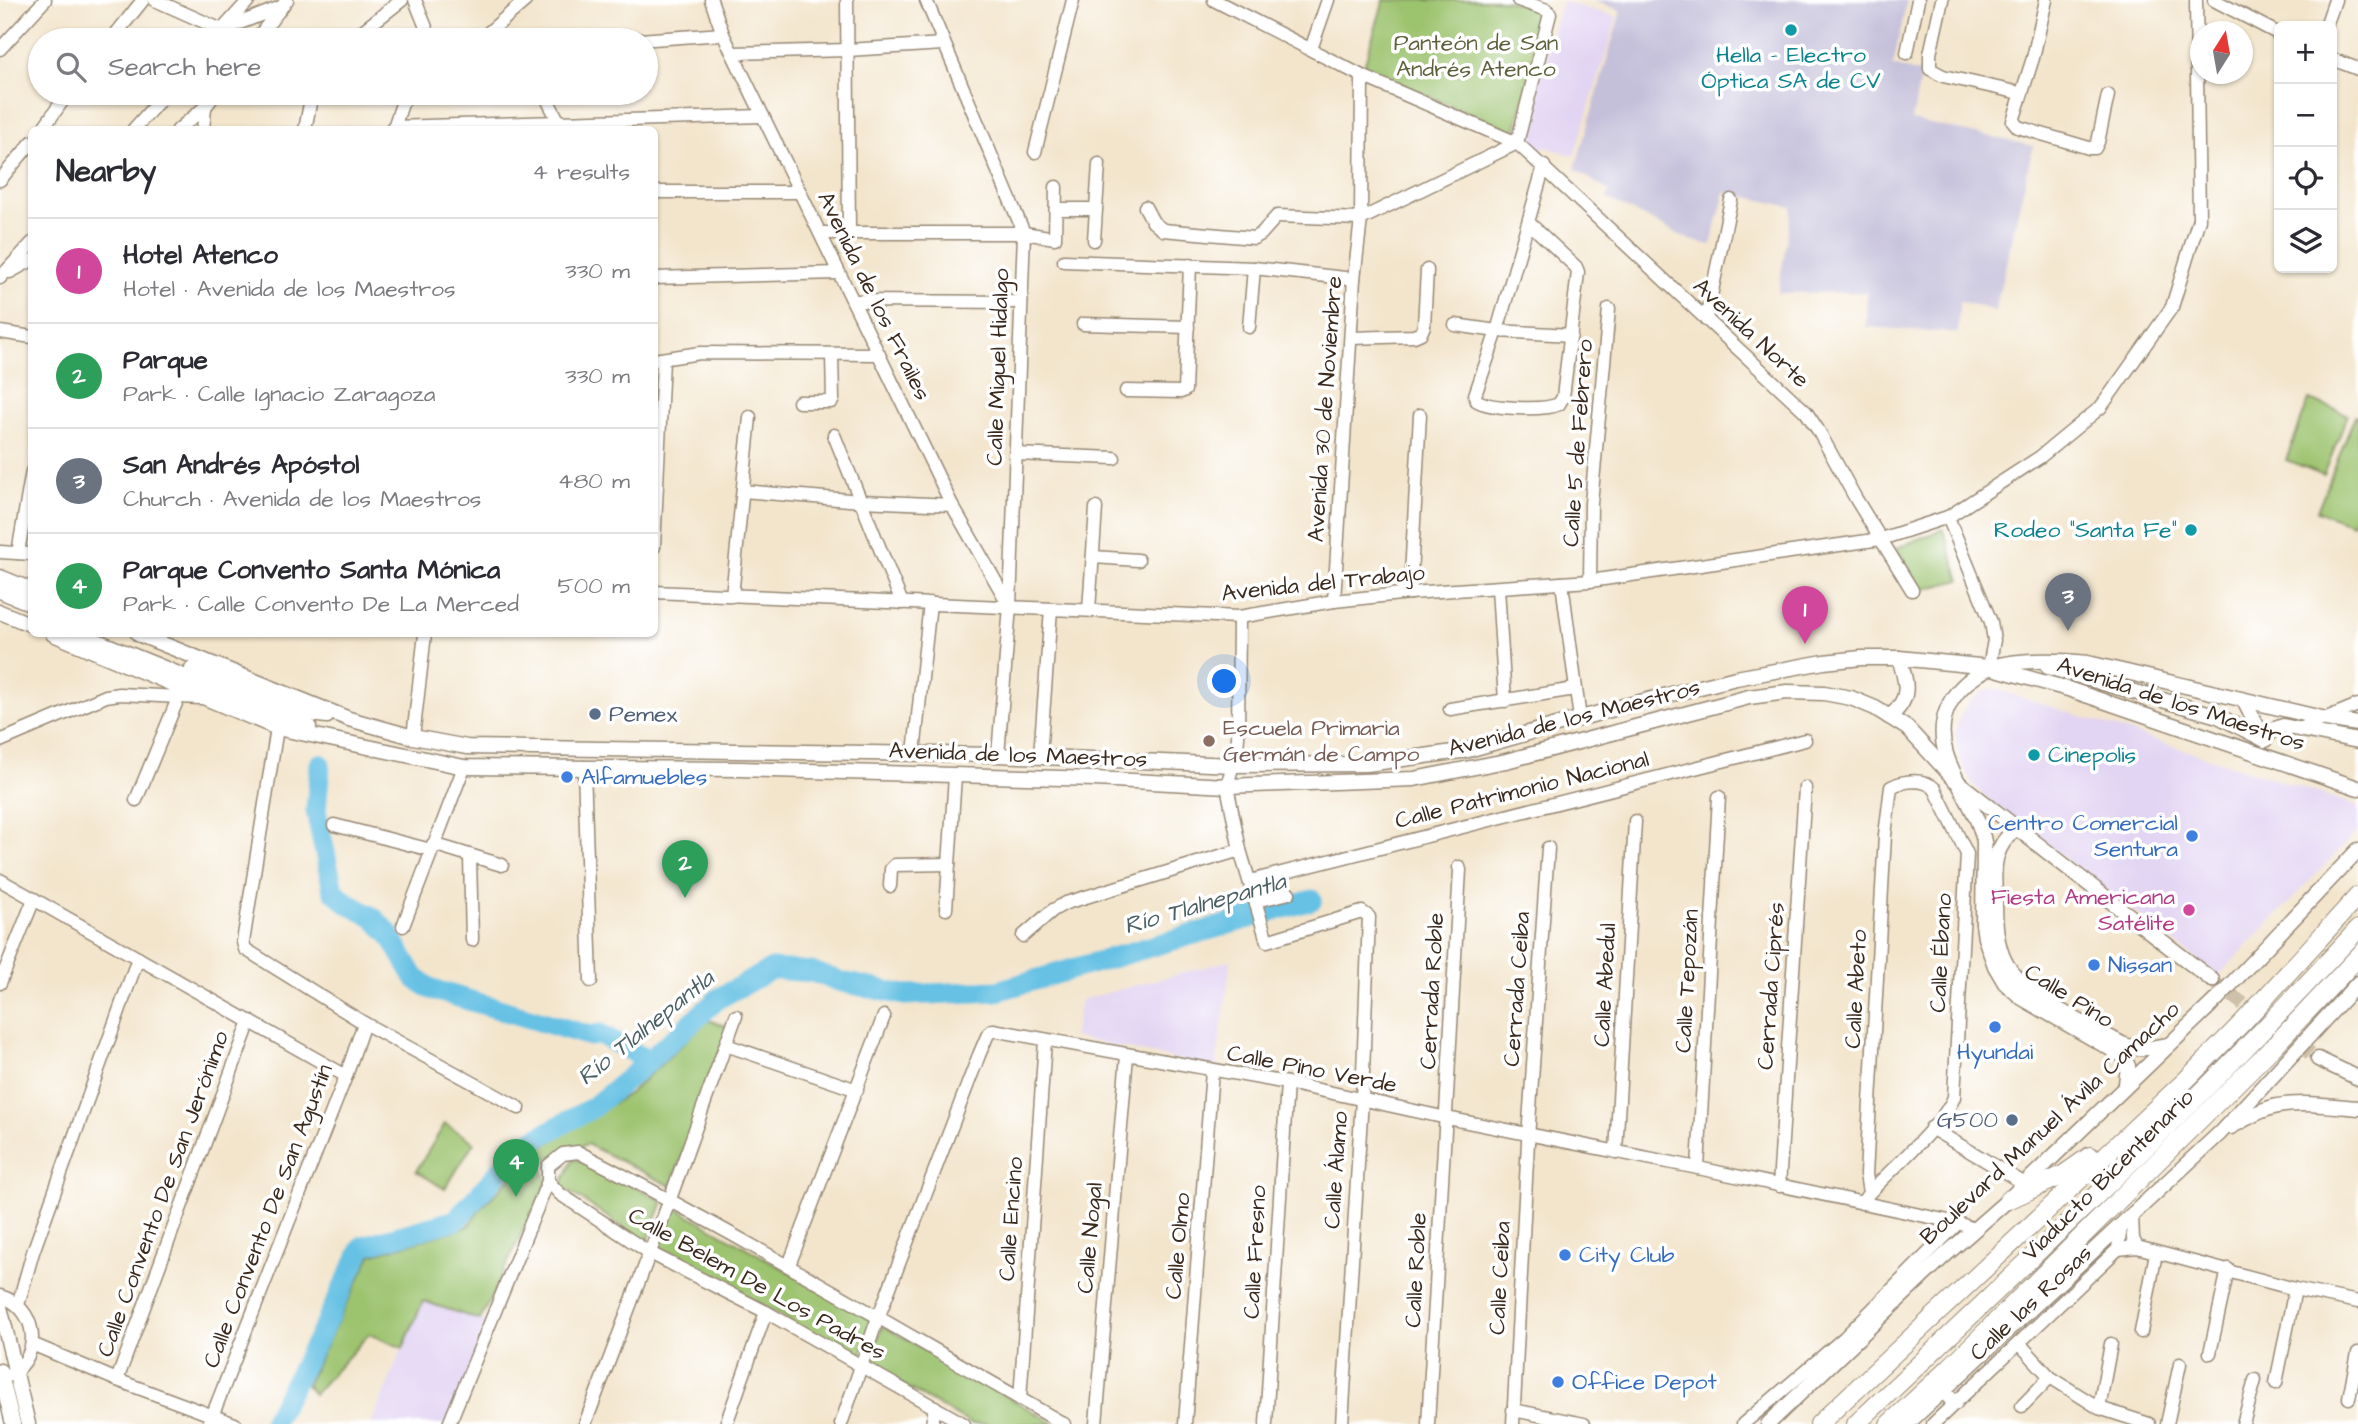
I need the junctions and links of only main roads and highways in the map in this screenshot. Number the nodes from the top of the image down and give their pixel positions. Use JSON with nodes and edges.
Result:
{"nodes":[{"id":1,"x":0,"y":578,"type":"edge"},
{"id":2,"x":28,"y":588,"type":"edge"},
{"id":3,"x":0,"y":591,"type":"edge"},
{"id":4,"x":0,"y":601,"type":"edge"},
{"id":5,"x":28,"y":602,"type":"edge"},
{"id":6,"x":0,"y":612,"type":"edge"},
{"id":7,"x":28,"y":612,"type":"edge"},
{"id":8,"x":28,"y":623,"type":"edge"},
{"id":9,"x":60,"y":637,"type":"edge"},
{"id":10,"x":88,"y":637,"type":"edge"},
{"id":11,"x":110,"y":637,"type":"edge"},
{"id":12,"x":145,"y":637,"type":"edge"},
{"id":13,"x":1899,"y":658,"type":"junction"},
{"id":14,"x":2027,"y":662,"type":"junction"},
{"id":15,"x":1989,"y":667,"type":"junction"},
{"id":16,"x":2244,"y":701,"type":"junction"},
{"id":17,"x":1889,"y":717,"type":"junction"},
{"id":18,"x":300,"y":718,"type":"junction"},
{"id":19,"x":348,"y":719,"type":"junction"},
{"id":20,"x":2358,"y":724,"type":"edge"},
{"id":21,"x":2264,"y":740,"type":"junction"},
{"id":22,"x":345,"y":741,"type":"junction"},
{"id":23,"x":2358,"y":741,"type":"edge"},
{"id":24,"x":2275,"y":759,"type":"junction"},
{"id":25,"x":1955,"y":780,"type":"junction"},
{"id":26,"x":2358,"y":788,"type":"edge"},
{"id":27,"x":2017,"y":827,"type":"junction"},
{"id":28,"x":2358,"y":850,"type":"edge"},
{"id":29,"x":2358,"y":896,"type":"edge"},
{"id":30,"x":2358,"y":929,"type":"edge"},
{"id":31,"x":2358,"y":957,"type":"edge"},
{"id":32,"x":2211,"y":980,"type":"tunnel mouth"},
{"id":33,"x":2358,"y":984,"type":"edge"},
{"id":34,"x":2169,"y":1045,"type":"junction"},
{"id":35,"x":2318,"y":1059,"type":"tunnel mouth"},
{"id":36,"x":2358,"y":1078,"type":"edge"},
{"id":37,"x":2186,"y":1080,"type":"junction"},
{"id":38,"x":2126,"y":1084,"type":"junction"},
{"id":39,"x":2358,"y":1108,"type":"edge"},
{"id":40,"x":2220,"y":1133,"type":"junction"},
{"id":41,"x":2008,"y":1200,"type":"junction"},
{"id":42,"x":0,"y":1307,"type":"edge"},
{"id":43,"x":4,"y":1375,"type":"edge"},
{"id":44,"x":1943,"y":1391,"type":"junction"},
{"id":45,"x":1955,"y":1403,"type":"road end"},
{"id":46,"x":12,"y":1424,"type":"edge"},
{"id":47,"x":28,"y":1424,"type":"edge"},
{"id":48,"x":1768,"y":1424,"type":"edge"},
{"id":49,"x":1819,"y":1424,"type":"edge"},
{"id":50,"x":1856,"y":1424,"type":"edge"},
{"id":51,"x":1889,"y":1424,"type":"edge"},
{"id":52,"x":1907,"y":1424,"type":"edge"}],
"edges":[{"from":1,"to":2,"type":"main road"},
{"from":3,"to":5,"type":"main road"},
{"from":4,"to":7,"type":"main road"},
{"from":6,"to":8,"type":"main road"},
{"from":9,"to":22,"type":"main road","name":"Avenida de los Maestros"},
{"from":10,"to":18,"type":"main road","name":"Avenida de los Maestros"},
{"from":11,"to":18,"type":"main road"},
{"from":12,"to":19,"type":"main road","name":"Avenida de los Maestros"},
{"from":13,"to":15,"type":"main road","name":"Avenida de los Maestros"},
{"from":13,"to":17,"type":"main road"},
{"from":13,"to":19,"type":"main road","name":"Avenida de los Maestros"},
{"from":14,"to":15,"type":"main road","name":"Avenida de los Maestros"},
{"from":14,"to":16,"type":"main road","name":"Avenida de los Maestros"},
{"from":14,"to":21,"type":"main road"},
{"from":15,"to":24,"type":"main road","name":"Avenida de los Maestros"},
{"from":15,"to":25,"type":"main road"},
{"from":16,"to":20,"type":"main road","name":"Avenida de los Maestros"},
{"from":16,"to":21,"type":"main road"},
{"from":17,"to":22,"type":"main road","name":"Avenida de los Maestros"},
{"from":17,"to":25,"type":"main road","name":"Avenida de los Maestros"},
{"from":18,"to":19,"type":"main road"},
{"from":18,"to":22,"type":"main road","name":"Avenida de los Maestros"},
{"from":21,"to":23,"type":"main road"},
{"from":21,"to":24,"type":"main road"},
{"from":24,"to":26,"type":"main road","name":"Avenida de los Maestros"},
{"from":25,"to":27,"type":"main road","name":"Avenida de los Maestros"},
{"from":25,"to":38,"type":"main road","name":"Calle Pino"},
{"from":27,"to":32,"type":"main road","name":"Avenida de los Maestros"},
{"from":27,"to":34,"type":"main road","name":"Calle Pino"},
{"from":28,"to":34,"type":"main road","name":"Boulevard Manuel Ávila Camacho"},
{"from":29,"to":37,"type":"highway"},
{"from":30,"to":50,"type":"highway"},
{"from":31,"to":51,"type":"highway","name":"Viaducto Bicentenario","bridge":true},
{"from":33,"to":40,"type":"main road"},
{"from":34,"to":38,"type":"main road","name":"Boulevard Manuel Ávila Camacho"},
{"from":35,"to":36,"type":"main road"},
{"from":37,"to":41,"type":"highway"},
{"from":37,"to":49,"type":"highway"},
{"from":38,"to":41,"type":"main road","name":"Boulevard Manuel Ávila Camacho"},
{"from":39,"to":40,"type":"main road"},
{"from":40,"to":44,"type":"main road"},
{"from":41,"to":48,"type":"main road","name":"Boulevard Manuel Ávila Camacho"},
{"from":42,"to":43,"type":"main road"},
{"from":43,"to":46,"type":"main road"},
{"from":43,"to":47,"type":"main road"},
{"from":44,"to":45,"type":"main road"},
{"from":44,"to":52,"type":"main road"}]}
